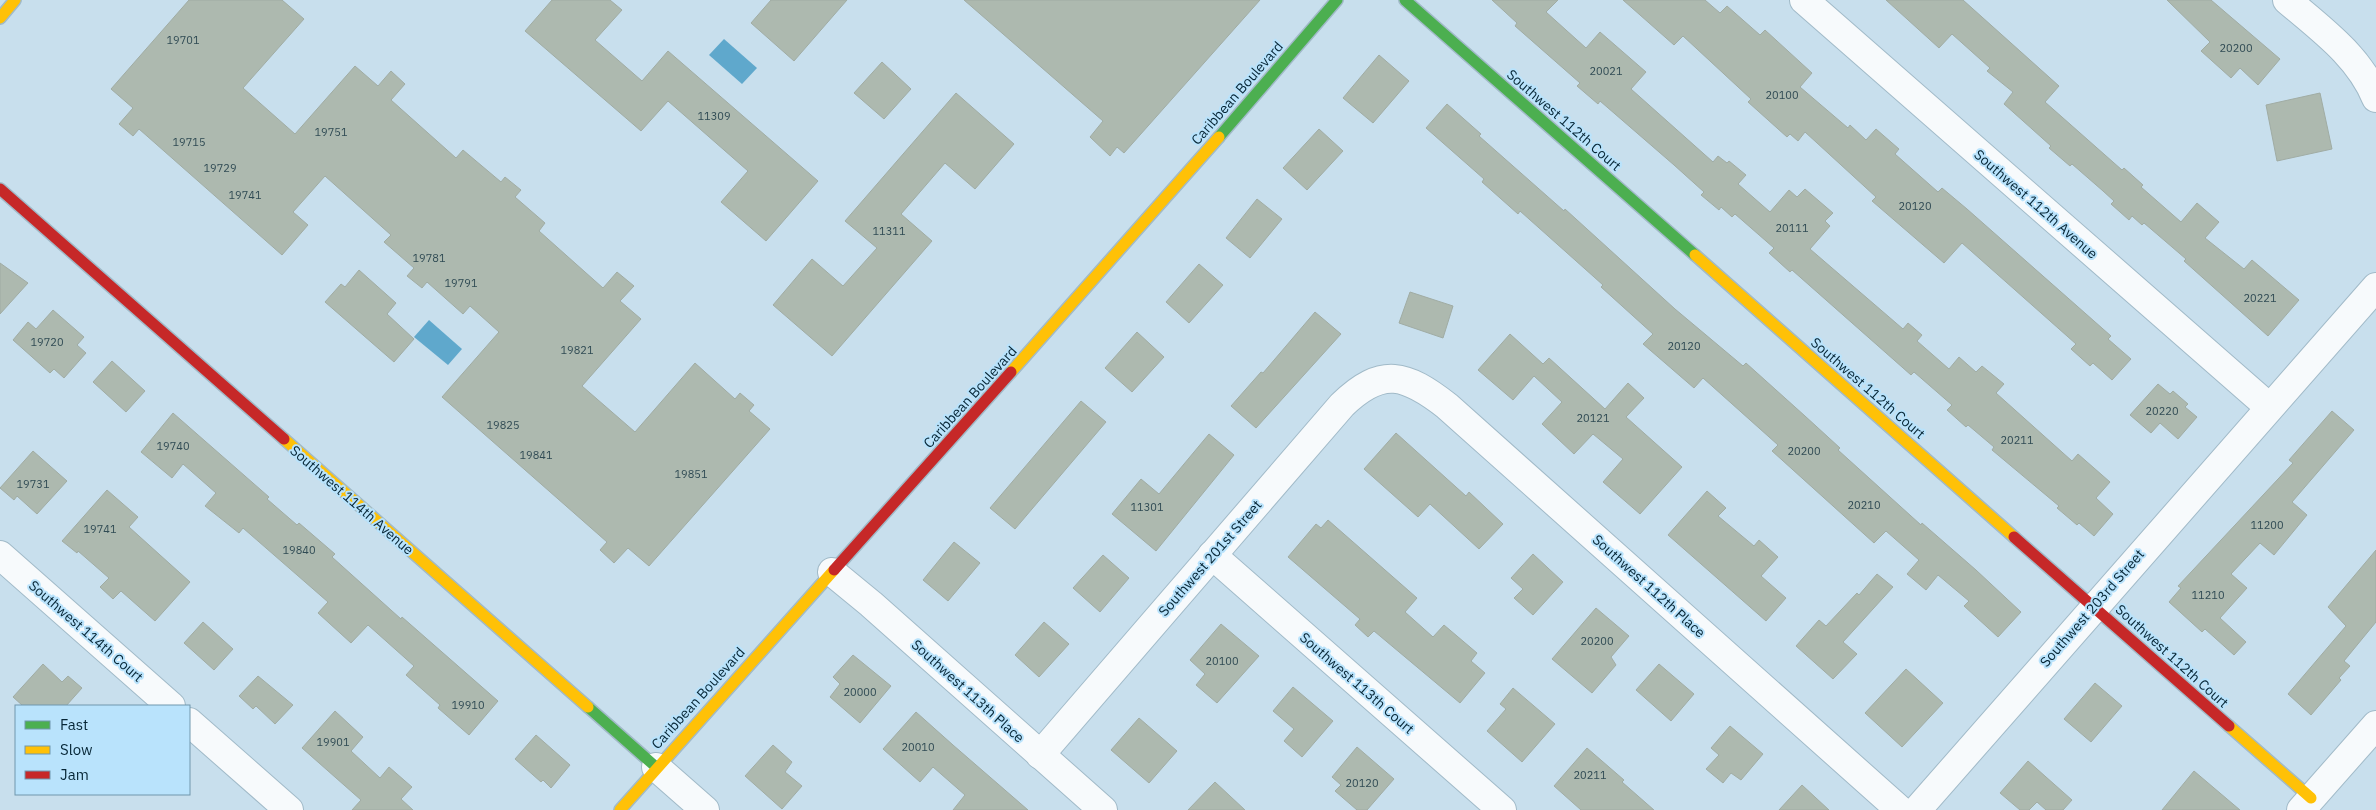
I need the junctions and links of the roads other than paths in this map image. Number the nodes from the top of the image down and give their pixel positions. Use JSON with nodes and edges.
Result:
{"nodes":[{"id":1,"x":15,"y":0,"type":"edge"},
{"id":2,"x":1337,"y":0,"type":"edge"},
{"id":3,"x":1405,"y":0,"type":"edge"},
{"id":4,"x":1804,"y":0,"type":"edge"},
{"id":5,"x":2287,"y":0,"type":"edge"},
{"id":6,"x":0,"y":18,"type":"edge"},
{"id":7,"x":2376,"y":98,"type":"edge"},
{"id":8,"x":0,"y":189,"type":"edge"},
{"id":9,"x":2376,"y":287,"type":"edge"},
{"id":10,"x":1390,"y":377,"type":"joint"},
{"id":11,"x":2269,"y":408,"type":"junction"},
{"id":12,"x":0,"y":555,"type":"edge"},
{"id":13,"x":1212,"y":555,"type":"junction"},
{"id":14,"x":832,"y":572,"type":"junction"},
{"id":15,"x":2094,"y":606,"type":"junction"},
{"id":16,"x":170,"y":705,"type":"edge"},
{"id":17,"x":190,"y":723,"type":"edge"},
{"id":18,"x":2376,"y":725,"type":"edge"},
{"id":19,"x":1040,"y":755,"type":"junction"},
{"id":20,"x":656,"y":767,"type":"junction"},
{"id":21,"x":2306,"y":804,"type":"edge"},
{"id":22,"x":275,"y":806,"type":"edge"},
{"id":23,"x":620,"y":810,"type":"edge"},
{"id":24,"x":705,"y":810,"type":"edge"},
{"id":25,"x":1103,"y":810,"type":"edge"},
{"id":26,"x":1502,"y":810,"type":"edge"},
{"id":27,"x":1900,"y":810,"type":"edge"},
{"id":28,"x":1917,"y":810,"type":"edge"}],
"edges":[{"from":1,"to":6,"type":"street"},
{"from":2,"to":14,"type":"street","name":"Caribbean Boulevard"},
{"from":3,"to":15,"type":"street","name":"Southwest 112th Court"},
{"from":4,"to":11,"type":"street","name":"Southwest 112th Avenue"},
{"from":5,"to":7,"type":"street"},
{"from":8,"to":20,"type":"street","name":"Southwest 114th Avenue"},
{"from":9,"to":11,"type":"street","name":"Southwest 203rd Street"},
{"from":10,"to":13,"type":"street","name":"Southwest 201st Street"},
{"from":10,"to":27,"type":"street","name":"Southwest 112th Place"},
{"from":11,"to":15,"type":"street","name":"Southwest 203rd Street"},
{"from":12,"to":16,"type":"street","name":"Southwest 114th Court"},
{"from":13,"to":19,"type":"street","name":"Southwest 201st Street"},
{"from":13,"to":26,"type":"street","name":"Southwest 113th Court"},
{"from":14,"to":19,"type":"street","name":"Southwest 113th Place"},
{"from":14,"to":20,"type":"street","name":"Caribbean Boulevard"},
{"from":15,"to":21,"type":"street","name":"Southwest 112th Court"},
{"from":15,"to":28,"type":"street","name":"Southwest 203rd Street"},
{"from":17,"to":22,"type":"street"},
{"from":18,"to":21,"type":"street"},
{"from":19,"to":25,"type":"street","name":"Southwest 113th Place"},
{"from":20,"to":23,"type":"street","name":"Caribbean Boulevard"},
{"from":20,"to":24,"type":"street","name":"Southwest 114th Avenue"}]}
